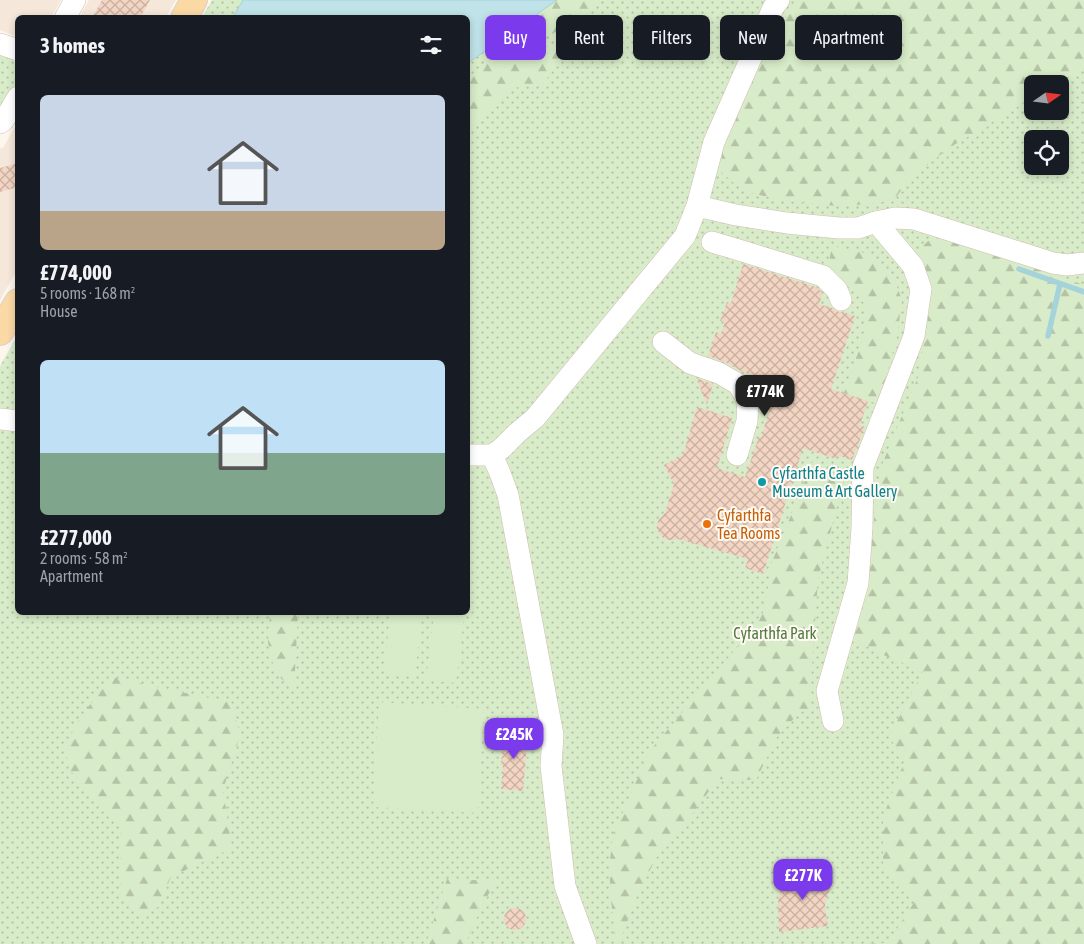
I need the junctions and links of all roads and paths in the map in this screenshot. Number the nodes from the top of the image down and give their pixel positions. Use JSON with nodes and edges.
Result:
{"nodes":[{"id":1,"x":75,"y":0,"type":"edge"},
{"id":2,"x":194,"y":0,"type":"edge"},
{"id":3,"x":779,"y":0,"type":"edge"},
{"id":4,"x":67,"y":15,"type":"edge"},
{"id":5,"x":186,"y":15,"type":"edge"},
{"id":6,"x":0,"y":44,"type":"edge"},
{"id":7,"x":15,"y":49,"type":"edge"},
{"id":8,"x":15,"y":101,"type":"edge"},
{"id":9,"x":0,"y":124,"type":"edge"},
{"id":10,"x":697,"y":206,"type":"junction"},
{"id":11,"x":876,"y":222,"type":"junction"},
{"id":12,"x":712,"y":242,"type":"dead end"},
{"id":13,"x":1084,"y":263,"type":"edge"},
{"id":14,"x":841,"y":300,"type":"dead end"},
{"id":15,"x":15,"y":307,"type":"edge"},
{"id":16,"x":0,"y":332,"type":"edge"},
{"id":17,"x":663,"y":342,"type":"dead end"},
{"id":18,"x":0,"y":419,"type":"edge"},
{"id":19,"x":15,"y":421,"type":"edge"},
{"id":20,"x":470,"y":455,"type":"edge"},
{"id":21,"x":492,"y":455,"type":"junction"},
{"id":22,"x":737,"y":455,"type":"dead end"},
{"id":23,"x":833,"y":721,"type":"dead end"},
{"id":24,"x":586,"y":944,"type":"edge"}],
"edges":[{"from":1,"to":4,"type":"street"},
{"from":2,"to":5,"type":"main road"},
{"from":3,"to":10,"type":"street"},
{"from":6,"to":7,"type":"street"},
{"from":8,"to":9,"type":"street"},
{"from":10,"to":11,"type":"street"},
{"from":10,"to":21,"type":"street"},
{"from":11,"to":13,"type":"street"},
{"from":11,"to":23,"type":"street"},
{"from":12,"to":14,"type":"street"},
{"from":15,"to":16,"type":"main road"},
{"from":17,"to":22,"type":"street"},
{"from":18,"to":19,"type":"street"},
{"from":20,"to":21,"type":"street"},
{"from":21,"to":24,"type":"street"}]}
